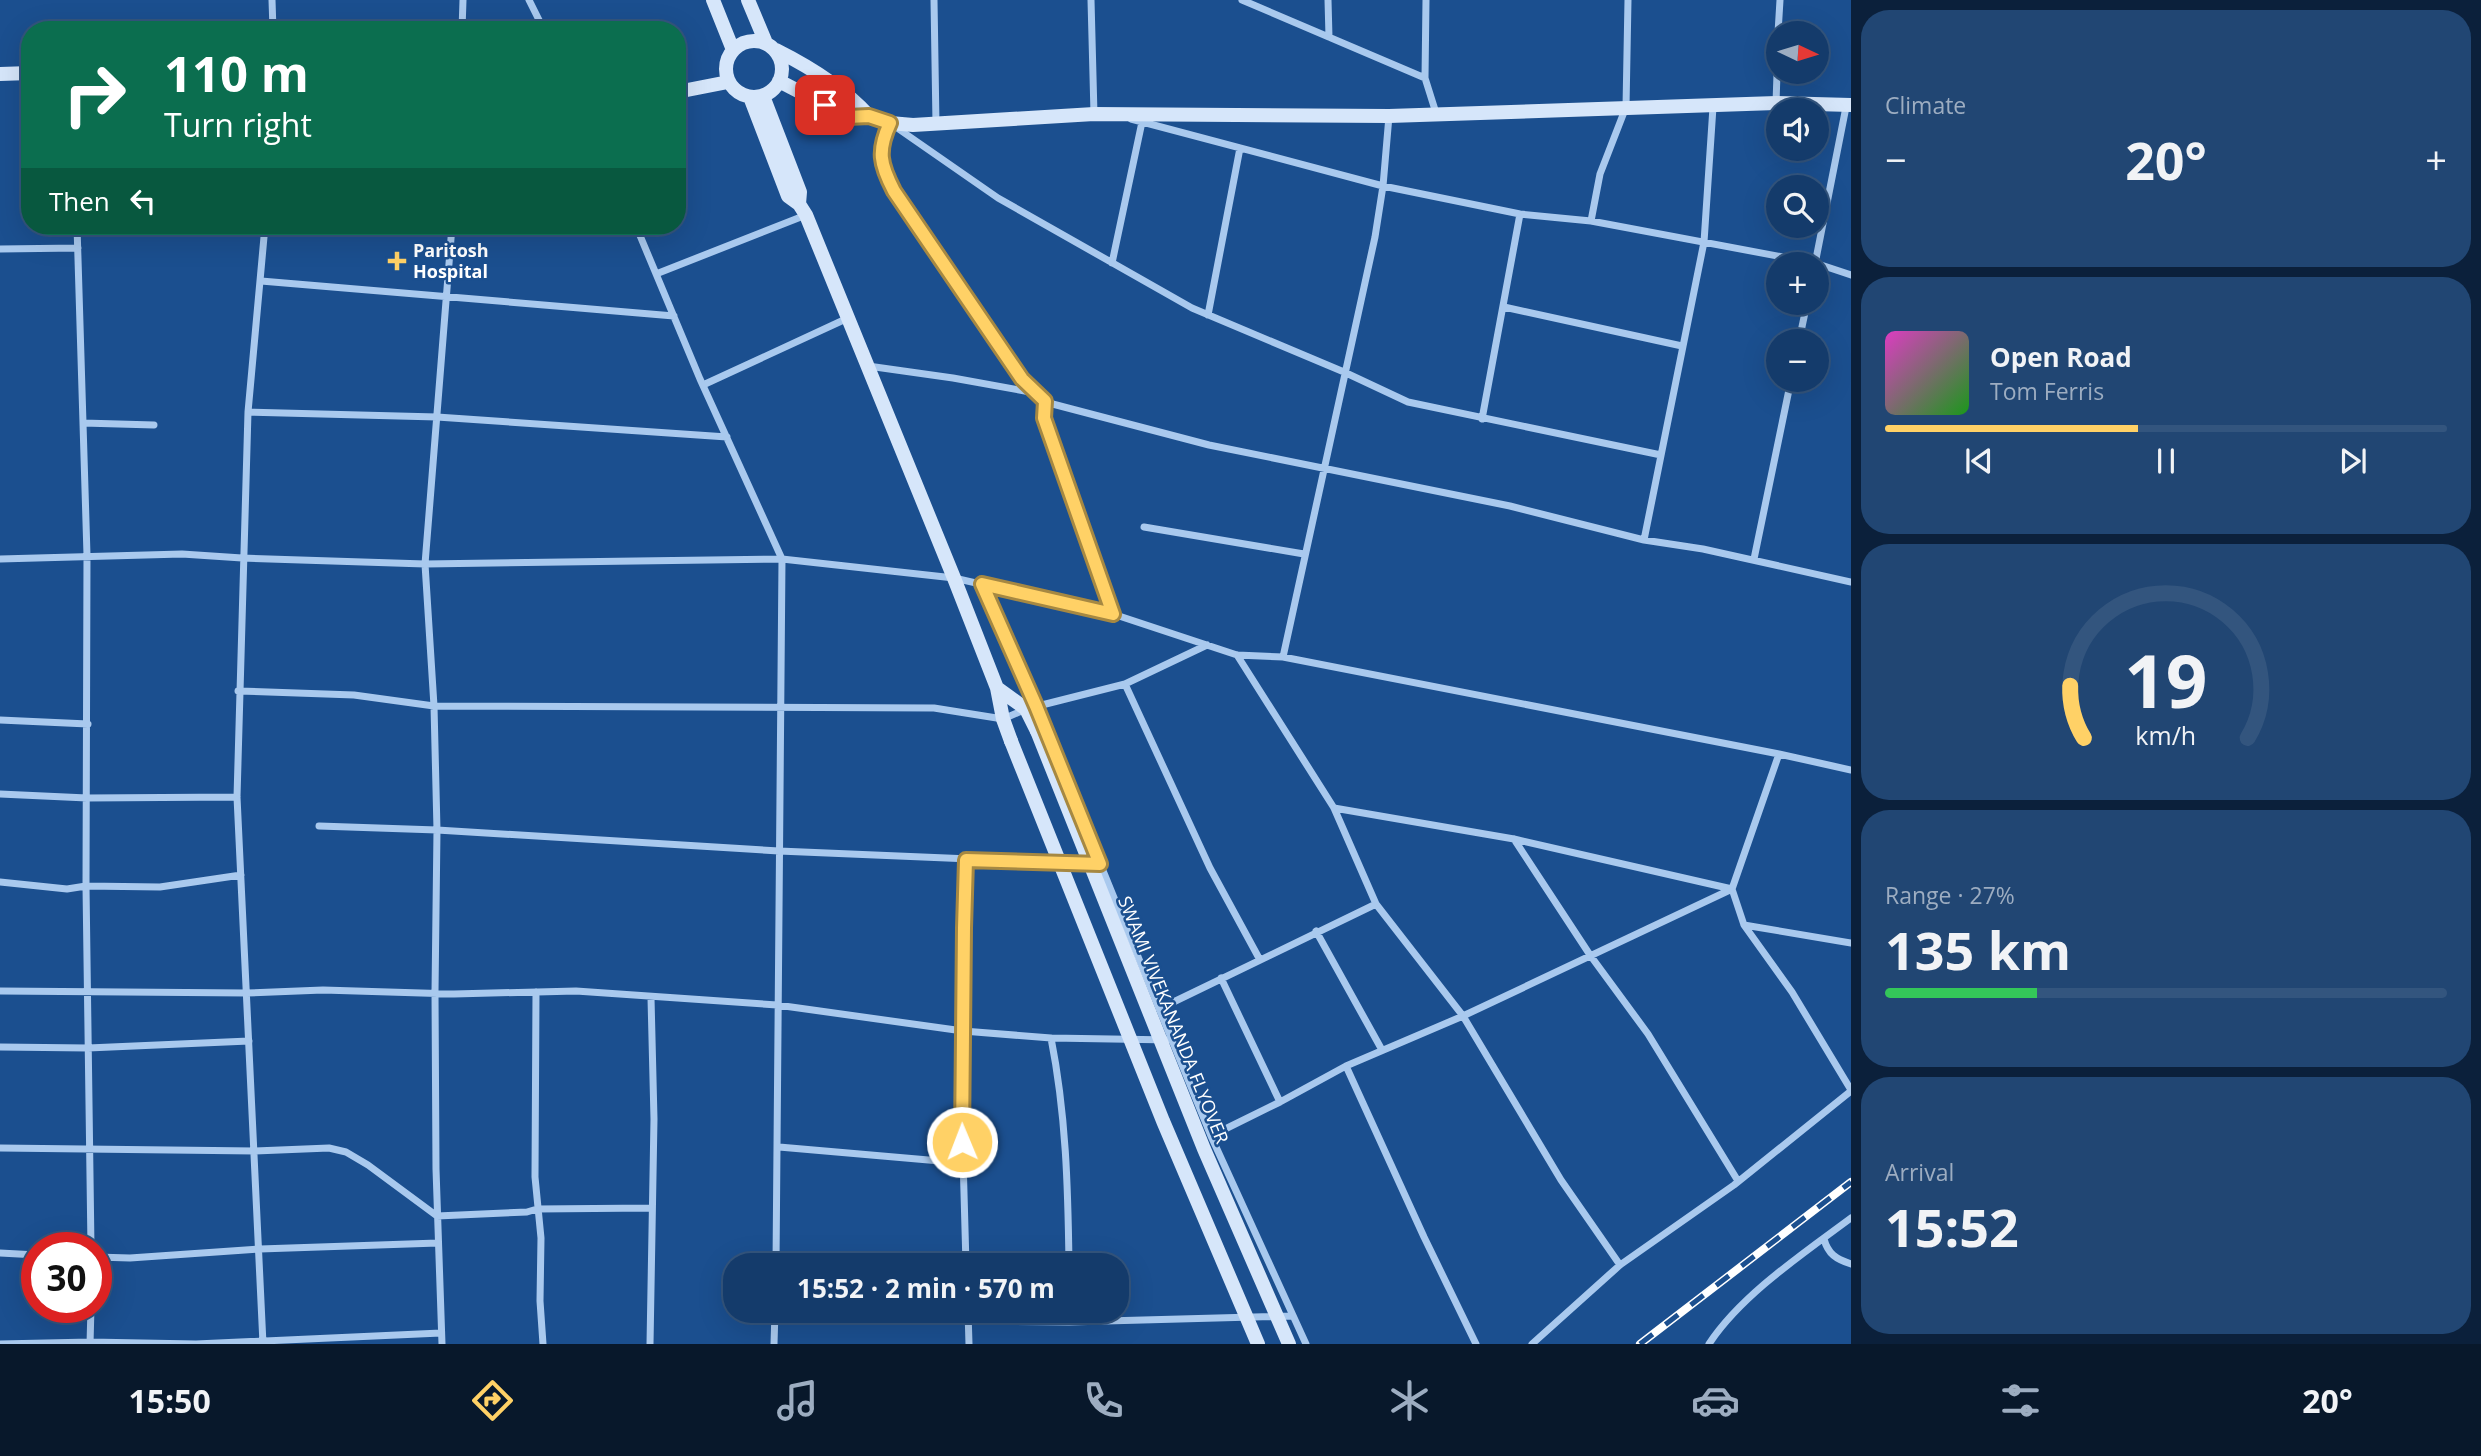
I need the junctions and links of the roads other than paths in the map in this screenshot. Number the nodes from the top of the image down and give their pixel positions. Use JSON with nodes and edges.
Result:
{"nodes":[{"id":1,"x":272,"y":0,"type":"edge"},
{"id":2,"x":463,"y":0,"type":"edge"},
{"id":3,"x":529,"y":0,"type":"edge"},
{"id":4,"x":713,"y":0,"type":"edge"},
{"id":5,"x":748,"y":0,"type":"edge"},
{"id":6,"x":934,"y":0,"type":"edge"},
{"id":7,"x":1091,"y":0,"type":"edge"},
{"id":8,"x":1242,"y":0,"type":"edge"},
{"id":9,"x":1328,"y":0,"type":"edge"},
{"id":10,"x":1426,"y":0,"type":"edge"},
{"id":11,"x":1628,"y":0,"type":"edge"},
{"id":12,"x":1780,"y":0,"type":"edge"},
{"id":13,"x":273,"y":21,"type":"edge"},
{"id":14,"x":462,"y":21,"type":"edge"},
{"id":15,"x":540,"y":21,"type":"edge"},
{"id":16,"x":1779,"y":21,"type":"edge"},
{"id":17,"x":1329,"y":37,"type":"junction"},
{"id":18,"x":771,"y":46,"type":"junction"},
{"id":19,"x":733,"y":50,"type":"junction"},
{"id":20,"x":21,"y":73,"type":"edge"},
{"id":21,"x":0,"y":74,"type":"edge"},
{"id":22,"x":1426,"y":78,"type":"junction"},
{"id":23,"x":728,"y":82,"type":"junction"},
{"id":24,"x":779,"y":82,"type":"junction"},
{"id":25,"x":686,"y":90,"type":"edge"},
{"id":26,"x":757,"y":97,"type":"junction"},
{"id":27,"x":1766,"y":104,"type":"edge"},
{"id":28,"x":1829,"y":105,"type":"edge"},
{"id":29,"x":1849,"y":106,"type":"edge"},
{"id":30,"x":1626,"y":107,"type":"junction"},
{"id":31,"x":1713,"y":107,"type":"junction"},
{"id":32,"x":1436,"y":113,"type":"junction"},
{"id":33,"x":1094,"y":114,"type":"junction"},
{"id":34,"x":1110,"y":114,"type":"junction"},
{"id":35,"x":869,"y":116,"type":"junction"},
{"id":36,"x":1389,"y":116,"type":"junction"},
{"id":37,"x":1142,"y":122,"type":"junction"},
{"id":38,"x":890,"y":123,"type":"junction"},
{"id":39,"x":936,"y":124,"type":"junction"},
{"id":40,"x":1240,"y":148,"type":"junction"},
{"id":41,"x":1383,"y":186,"type":"junction"},
{"id":42,"x":803,"y":210,"type":"junction"},
{"id":43,"x":1520,"y":214,"type":"junction"},
{"id":44,"x":1591,"y":221,"type":"junction"},
{"id":45,"x":77,"y":235,"type":"edge"},
{"id":46,"x":264,"y":235,"type":"edge"},
{"id":47,"x":451,"y":235,"type":"edge"},
{"id":48,"x":640,"y":235,"type":"edge"},
{"id":49,"x":1704,"y":242,"type":"junction"},
{"id":50,"x":78,"y":248,"type":"junction"},
{"id":51,"x":0,"y":249,"type":"edge"},
{"id":52,"x":1818,"y":252,"type":"edge"},
{"id":53,"x":1766,"y":254,"type":"edge"},
{"id":54,"x":1112,"y":263,"type":"junction"},
{"id":55,"x":1829,"y":268,"type":"edge"},
{"id":56,"x":656,"y":274,"type":"junction"},
{"id":57,"x":1851,"y":275,"type":"edge"},
{"id":58,"x":261,"y":281,"type":"junction"},
{"id":59,"x":446,"y":296,"type":"junction"},
{"id":60,"x":1504,"y":307,"type":"junction"},
{"id":61,"x":1208,"y":315,"type":"junction"},
{"id":62,"x":674,"y":316,"type":"junction"},
{"id":63,"x":848,"y":318,"type":"junction"},
{"id":64,"x":1682,"y":346,"type":"junction"},
{"id":65,"x":866,"y":366,"type":"junction"},
{"id":66,"x":1344,"y":372,"type":"junction"},
{"id":67,"x":703,"y":385,"type":"junction"},
{"id":68,"x":1789,"y":392,"type":"edge"},
{"id":69,"x":1036,"y":393,"type":"junction"},
{"id":70,"x":1045,"y":401,"type":"junction"},
{"id":71,"x":248,"y":412,"type":"junction"},
{"id":72,"x":437,"y":416,"type":"junction"},
{"id":73,"x":1482,"y":419,"type":"junction"},
{"id":74,"x":83,"y":423,"type":"junction"},
{"id":75,"x":154,"y":425,"type":"dead end"},
{"id":76,"x":726,"y":437,"type":"junction"},
{"id":77,"x":1661,"y":455,"type":"junction"},
{"id":78,"x":1324,"y":469,"type":"junction"},
{"id":79,"x":1144,"y":527,"type":"dead end"},
{"id":80,"x":1644,"y":540,"type":"junction"},
{"id":81,"x":1304,"y":554,"type":"junction"},
{"id":82,"x":87,"y":555,"type":"junction"},
{"id":83,"x":242,"y":558,"type":"junction"},
{"id":84,"x":0,"y":559,"type":"edge"},
{"id":85,"x":782,"y":559,"type":"junction"},
{"id":86,"x":1754,"y":559,"type":"junction"},
{"id":87,"x":425,"y":564,"type":"junction"},
{"id":88,"x":954,"y":578,"type":"junction"},
{"id":89,"x":1851,"y":582,"type":"edge"},
{"id":90,"x":982,"y":584,"type":"junction"},
{"id":91,"x":1113,"y":614,"type":"junction"},
{"id":92,"x":1207,"y":645,"type":"junction"},
{"id":93,"x":1237,"y":655,"type":"junction"},
{"id":94,"x":1283,"y":657,"type":"junction"},
{"id":95,"x":1125,"y":684,"type":"junction"},
{"id":96,"x":996,"y":688,"type":"junction"},
{"id":97,"x":238,"y":691,"type":"junction"},
{"id":98,"x":434,"y":706,"type":"junction"},
{"id":99,"x":780,"y":707,"type":"junction"},
{"id":100,"x":1031,"y":708,"type":"junction"},
{"id":101,"x":1003,"y":719,"type":"junction"},
{"id":102,"x":0,"y":720,"type":"edge"},
{"id":103,"x":88,"y":724,"type":"junction"},
{"id":104,"x":1779,"y":754,"type":"junction"},
{"id":105,"x":1851,"y":770,"type":"edge"},
{"id":106,"x":0,"y":794,"type":"edge"},
{"id":107,"x":237,"y":797,"type":"junction"},
{"id":108,"x":87,"y":798,"type":"junction"},
{"id":109,"x":1334,"y":808,"type":"junction"},
{"id":110,"x":319,"y":826,"type":"dead end"},
{"id":111,"x":438,"y":830,"type":"junction"},
{"id":112,"x":1514,"y":839,"type":"junction"},
{"id":113,"x":779,"y":851,"type":"junction"},
{"id":114,"x":966,"y":860,"type":"junction"},
{"id":115,"x":1100,"y":864,"type":"junction"},
{"id":116,"x":241,"y":875,"type":"junction"},
{"id":117,"x":0,"y":882,"type":"edge"},
{"id":118,"x":86,"y":886,"type":"junction"},
{"id":119,"x":1732,"y":889,"type":"junction"},
{"id":120,"x":1376,"y":904,"type":"junction"},
{"id":121,"x":1744,"y":925,"type":"junction"},
{"id":122,"x":1316,"y":932,"type":"junction"},
{"id":123,"x":1851,"y":943,"type":"edge"},
{"id":124,"x":1590,"y":955,"type":"junction"},
{"id":125,"x":1260,"y":960,"type":"junction"},
{"id":126,"x":1221,"y":978,"type":"junction"},
{"id":127,"x":0,"y":991,"type":"edge"},
{"id":128,"x":88,"y":991,"type":"junction"},
{"id":129,"x":435,"y":992,"type":"junction"},
{"id":130,"x":536,"y":992,"type":"junction"},
{"id":131,"x":247,"y":993,"type":"junction"},
{"id":132,"x":651,"y":998,"type":"junction"},
{"id":133,"x":777,"y":1006,"type":"junction"},
{"id":134,"x":1159,"y":1009,"type":"junction"},
{"id":135,"x":1463,"y":1016,"type":"junction"},
{"id":136,"x":963,"y":1031,"type":"junction"},
{"id":137,"x":1051,"y":1038,"type":"junction"},
{"id":138,"x":1172,"y":1040,"type":"junction"},
{"id":139,"x":248,"y":1041,"type":"junction"},
{"id":140,"x":0,"y":1047,"type":"edge"},
{"id":141,"x":89,"y":1048,"type":"junction"},
{"id":142,"x":1382,"y":1050,"type":"junction"},
{"id":143,"x":1346,"y":1066,"type":"junction"},
{"id":144,"x":1851,"y":1091,"type":"edge"},
{"id":145,"x":1280,"y":1102,"type":"junction"},
{"id":146,"x":1211,"y":1136,"type":"junction"},
{"id":147,"x":779,"y":1147,"type":"junction"},
{"id":148,"x":0,"y":1148,"type":"edge"},
{"id":149,"x":89,"y":1149,"type":"junction"},
{"id":150,"x":255,"y":1151,"type":"junction"},
{"id":151,"x":963,"y":1163,"type":"junction"},
{"id":152,"x":1738,"y":1181,"type":"junction"},
{"id":153,"x":537,"y":1209,"type":"junction"},
{"id":154,"x":651,"y":1209,"type":"junction"},
{"id":155,"x":438,"y":1216,"type":"junction"},
{"id":156,"x":1851,"y":1218,"type":"edge"},
{"id":157,"x":91,"y":1232,"type":"edge"},
{"id":158,"x":1824,"y":1239,"type":"junction"},
{"id":159,"x":439,"y":1243,"type":"junction"},
{"id":160,"x":260,"y":1249,"type":"junction"},
{"id":161,"x":0,"y":1253,"type":"edge"},
{"id":162,"x":776,"y":1253,"type":"edge"},
{"id":163,"x":966,"y":1253,"type":"edge"},
{"id":164,"x":1069,"y":1253,"type":"edge"},
{"id":165,"x":21,"y":1254,"type":"edge"},
{"id":166,"x":112,"y":1257,"type":"edge"},
{"id":167,"x":1851,"y":1264,"type":"edge"},
{"id":168,"x":1620,"y":1265,"type":"junction"},
{"id":169,"x":1293,"y":1316,"type":"junction"},
{"id":170,"x":1129,"y":1320,"type":"edge"},
{"id":171,"x":91,"y":1323,"type":"edge"},
{"id":172,"x":775,"y":1323,"type":"edge"},
{"id":173,"x":968,"y":1323,"type":"edge"},
{"id":174,"x":442,"y":1334,"type":"junction"},
{"id":175,"x":90,"y":1343,"type":"edge"},
{"id":176,"x":263,"y":1343,"type":"edge"},
{"id":177,"x":0,"y":1344,"type":"edge"},
{"id":178,"x":442,"y":1344,"type":"edge"},
{"id":179,"x":543,"y":1344,"type":"edge"},
{"id":180,"x":650,"y":1344,"type":"edge"},
{"id":181,"x":775,"y":1344,"type":"edge"},
{"id":182,"x":969,"y":1344,"type":"edge"},
{"id":183,"x":1258,"y":1344,"type":"edge"},
{"id":184,"x":1289,"y":1344,"type":"edge"},
{"id":185,"x":1306,"y":1344,"type":"edge"},
{"id":186,"x":1476,"y":1344,"type":"edge"},
{"id":187,"x":1532,"y":1344,"type":"edge"},
{"id":188,"x":1709,"y":1344,"type":"edge"}],
"edges":[{"from":1,"to":13,"type":"street"},
{"from":2,"to":14,"type":"street"},
{"from":3,"to":15,"type":"street"},
{"from":4,"to":19,"type":"main road"},
{"from":5,"to":18,"type":"main road"},
{"from":6,"to":39,"type":"street"},
{"from":7,"to":33,"type":"street"},
{"from":8,"to":17,"type":"street"},
{"from":9,"to":17,"type":"street"},
{"from":10,"to":22,"type":"street"},
{"from":11,"to":30,"type":"street"},
{"from":12,"to":16,"type":"street"},
{"from":17,"to":22,"type":"street"},
{"from":18,"to":19,"type":"main road"},
{"from":18,"to":24,"type":"main road"},
{"from":18,"to":35,"type":"main road"},
{"from":19,"to":23,"type":"main road"},
{"from":20,"to":21,"type":"main road"},
{"from":22,"to":32,"type":"street"},
{"from":23,"to":25,"type":"main road"},
{"from":23,"to":26,"type":"main road"},
{"from":24,"to":26,"type":"main road"},
{"from":24,"to":35,"type":"main road"},
{"from":26,"to":42,"type":"main road"},
{"from":27,"to":31,"type":"main road"},
{"from":28,"to":29,"type":"main road"},
{"from":29,"to":52,"type":"street"},
{"from":30,"to":31,"type":"main road"},
{"from":30,"to":32,"type":"main road"},
{"from":30,"to":44,"type":"street"},
{"from":31,"to":49,"type":"street"},
{"from":32,"to":36,"type":"main road"},
{"from":33,"to":34,"type":"main road"},
{"from":33,"to":39,"type":"main road"},
{"from":34,"to":36,"type":"main road"},
{"from":34,"to":37,"type":"street"},
{"from":35,"to":38,"type":"main road"},
{"from":36,"to":41,"type":"street"},
{"from":37,"to":40,"type":"street"},
{"from":37,"to":54,"type":"street"},
{"from":38,"to":39,"type":"main road"},
{"from":38,"to":54,"type":"street"},
{"from":38,"to":69,"type":"street"},
{"from":40,"to":41,"type":"street"},
{"from":40,"to":61,"type":"street"},
{"from":41,"to":43,"type":"street"},
{"from":41,"to":66,"type":"street"},
{"from":42,"to":56,"type":"street"},
{"from":42,"to":63,"type":"main road"},
{"from":43,"to":44,"type":"street"},
{"from":43,"to":60,"type":"street"},
{"from":44,"to":49,"type":"street"},
{"from":45,"to":50,"type":"street"},
{"from":46,"to":58,"type":"street"},
{"from":47,"to":59,"type":"street"},
{"from":48,"to":56,"type":"street"},
{"from":49,"to":53,"type":"street"},
{"from":49,"to":64,"type":"street"},
{"from":50,"to":51,"type":"street"},
{"from":50,"to":74,"type":"street"},
{"from":54,"to":61,"type":"street"},
{"from":55,"to":57,"type":"street"},
{"from":56,"to":62,"type":"street"},
{"from":58,"to":59,"type":"street"},
{"from":58,"to":71,"type":"street"},
{"from":59,"to":62,"type":"street"},
{"from":59,"to":72,"type":"street"},
{"from":60,"to":64,"type":"street"},
{"from":60,"to":73,"type":"street"},
{"from":61,"to":66,"type":"street"},
{"from":62,"to":67,"type":"street"},
{"from":63,"to":65,"type":"main road"},
{"from":63,"to":67,"type":"street"},
{"from":64,"to":77,"type":"street"},
{"from":65,"to":69,"type":"street"},
{"from":65,"to":88,"type":"main road"},
{"from":66,"to":73,"type":"street"},
{"from":66,"to":78,"type":"street"},
{"from":67,"to":76,"type":"street"},
{"from":68,"to":86,"type":"street"},
{"from":69,"to":70,"type":"street"},
{"from":70,"to":78,"type":"street"},
{"from":70,"to":91,"type":"street"},
{"from":71,"to":72,"type":"street"},
{"from":71,"to":83,"type":"street"},
{"from":72,"to":76,"type":"street"},
{"from":72,"to":87,"type":"street"},
{"from":73,"to":77,"type":"street"},
{"from":74,"to":75,"type":"street"},
{"from":74,"to":82,"type":"street"},
{"from":76,"to":85,"type":"street"},
{"from":77,"to":80,"type":"street"},
{"from":78,"to":80,"type":"street"},
{"from":78,"to":81,"type":"street"},
{"from":79,"to":81,"type":"street"},
{"from":80,"to":86,"type":"street"},
{"from":81,"to":94,"type":"street"},
{"from":82,"to":83,"type":"street"},
{"from":82,"to":84,"type":"street"},
{"from":82,"to":103,"type":"street"},
{"from":83,"to":87,"type":"street"},
{"from":83,"to":97,"type":"street"},
{"from":85,"to":87,"type":"street"},
{"from":85,"to":88,"type":"street"},
{"from":85,"to":99,"type":"street"},
{"from":86,"to":89,"type":"street"},
{"from":87,"to":98,"type":"street"},
{"from":88,"to":90,"type":"street"},
{"from":88,"to":96,"type":"main road"},
{"from":90,"to":91,"type":"street"},
{"from":90,"to":100,"type":"street"},
{"from":91,"to":92,"type":"street"},
{"from":92,"to":93,"type":"street"},
{"from":92,"to":95,"type":"street"},
{"from":93,"to":94,"type":"street"},
{"from":93,"to":109,"type":"street"},
{"from":94,"to":104,"type":"street"},
{"from":95,"to":100,"type":"street"},
{"from":95,"to":125,"type":"street"},
{"from":96,"to":100,"type":"main road"},
{"from":96,"to":101,"type":"main road"},
{"from":97,"to":98,"type":"street"},
{"from":97,"to":107,"type":"street"},
{"from":98,"to":99,"type":"street"},
{"from":98,"to":111,"type":"street"},
{"from":99,"to":101,"type":"street"},
{"from":99,"to":113,"type":"street"},
{"from":100,"to":101,"type":"street"},
{"from":100,"to":115,"type":"street"},
{"from":100,"to":184,"type":"main road","name":"SWAMI VIVEKANANDA FLYOVER","bridge":true},
{"from":101,"to":183,"type":"main road","bridge":true},
{"from":102,"to":103,"type":"street"},
{"from":103,"to":108,"type":"street"},
{"from":104,"to":105,"type":"street"},
{"from":104,"to":119,"type":"street"},
{"from":106,"to":108,"type":"street"},
{"from":107,"to":108,"type":"street"},
{"from":107,"to":116,"type":"street"},
{"from":108,"to":118,"type":"street"},
{"from":109,"to":112,"type":"street"},
{"from":109,"to":120,"type":"street"},
{"from":110,"to":111,"type":"street"},
{"from":111,"to":113,"type":"street"},
{"from":111,"to":129,"type":"street"},
{"from":112,"to":119,"type":"street"},
{"from":112,"to":124,"type":"street"},
{"from":113,"to":114,"type":"street"},
{"from":113,"to":133,"type":"street"},
{"from":114,"to":115,"type":"street"},
{"from":114,"to":136,"type":"street"},
{"from":115,"to":134,"type":"street"},
{"from":116,"to":118,"type":"street"},
{"from":116,"to":131,"type":"street"},
{"from":117,"to":118,"type":"street"},
{"from":118,"to":128,"type":"street"},
{"from":119,"to":121,"type":"street"},
{"from":119,"to":124,"type":"street"},
{"from":120,"to":122,"type":"street"},
{"from":120,"to":135,"type":"street"},
{"from":121,"to":123,"type":"street"},
{"from":121,"to":144,"type":"street"},
{"from":122,"to":125,"type":"street"},
{"from":122,"to":142,"type":"street"},
{"from":124,"to":135,"type":"street"},
{"from":124,"to":152,"type":"street"},
{"from":125,"to":126,"type":"street"},
{"from":126,"to":134,"type":"street"},
{"from":126,"to":145,"type":"street"},
{"from":127,"to":128,"type":"street"},
{"from":128,"to":131,"type":"street"},
{"from":128,"to":141,"type":"street"},
{"from":129,"to":130,"type":"street"},
{"from":129,"to":131,"type":"street"},
{"from":129,"to":155,"type":"street"},
{"from":130,"to":132,"type":"street"},
{"from":130,"to":153,"type":"street"},
{"from":131,"to":139,"type":"street"},
{"from":132,"to":133,"type":"street"},
{"from":132,"to":154,"type":"street"},
{"from":133,"to":136,"type":"street"},
{"from":133,"to":147,"type":"street"},
{"from":134,"to":138,"type":"street"},
{"from":135,"to":142,"type":"street"},
{"from":135,"to":168,"type":"street"},
{"from":136,"to":137,"type":"street"},
{"from":136,"to":151,"type":"street"},
{"from":137,"to":138,"type":"street"},
{"from":137,"to":164,"type":"street"},
{"from":138,"to":146,"type":"street"},
{"from":139,"to":141,"type":"street"},
{"from":139,"to":150,"type":"street"},
{"from":140,"to":141,"type":"street"},
{"from":141,"to":149,"type":"street"},
{"from":142,"to":143,"type":"street"},
{"from":143,"to":145,"type":"street"},
{"from":143,"to":186,"type":"street"},
{"from":144,"to":152,"type":"street"},
{"from":145,"to":146,"type":"street"},
{"from":146,"to":169,"type":"street"},
{"from":147,"to":151,"type":"street"},
{"from":147,"to":162,"type":"street"},
{"from":148,"to":149,"type":"street"},
{"from":149,"to":150,"type":"street"},
{"from":149,"to":157,"type":"street"},
{"from":150,"to":155,"type":"street"},
{"from":150,"to":160,"type":"street"},
{"from":151,"to":163,"type":"street"},
{"from":152,"to":168,"type":"street"},
{"from":153,"to":154,"type":"street"},
{"from":153,"to":155,"type":"street"},
{"from":153,"to":179,"type":"street"},
{"from":154,"to":180,"type":"street"},
{"from":155,"to":159,"type":"street"},
{"from":156,"to":158,"type":"street"},
{"from":158,"to":167,"type":"street"},
{"from":158,"to":188,"type":"street"},
{"from":159,"to":160,"type":"street"},
{"from":159,"to":174,"type":"street"},
{"from":160,"to":166,"type":"street"},
{"from":160,"to":176,"type":"street"},
{"from":161,"to":165,"type":"street"},
{"from":168,"to":187,"type":"street"},
{"from":169,"to":170,"type":"street"},
{"from":169,"to":185,"type":"street"},
{"from":171,"to":175,"type":"street"},
{"from":172,"to":181,"type":"street"},
{"from":173,"to":182,"type":"street"},
{"from":174,"to":176,"type":"street"},
{"from":174,"to":178,"type":"street"},
{"from":175,"to":176,"type":"street"},
{"from":175,"to":177,"type":"street"}]}
